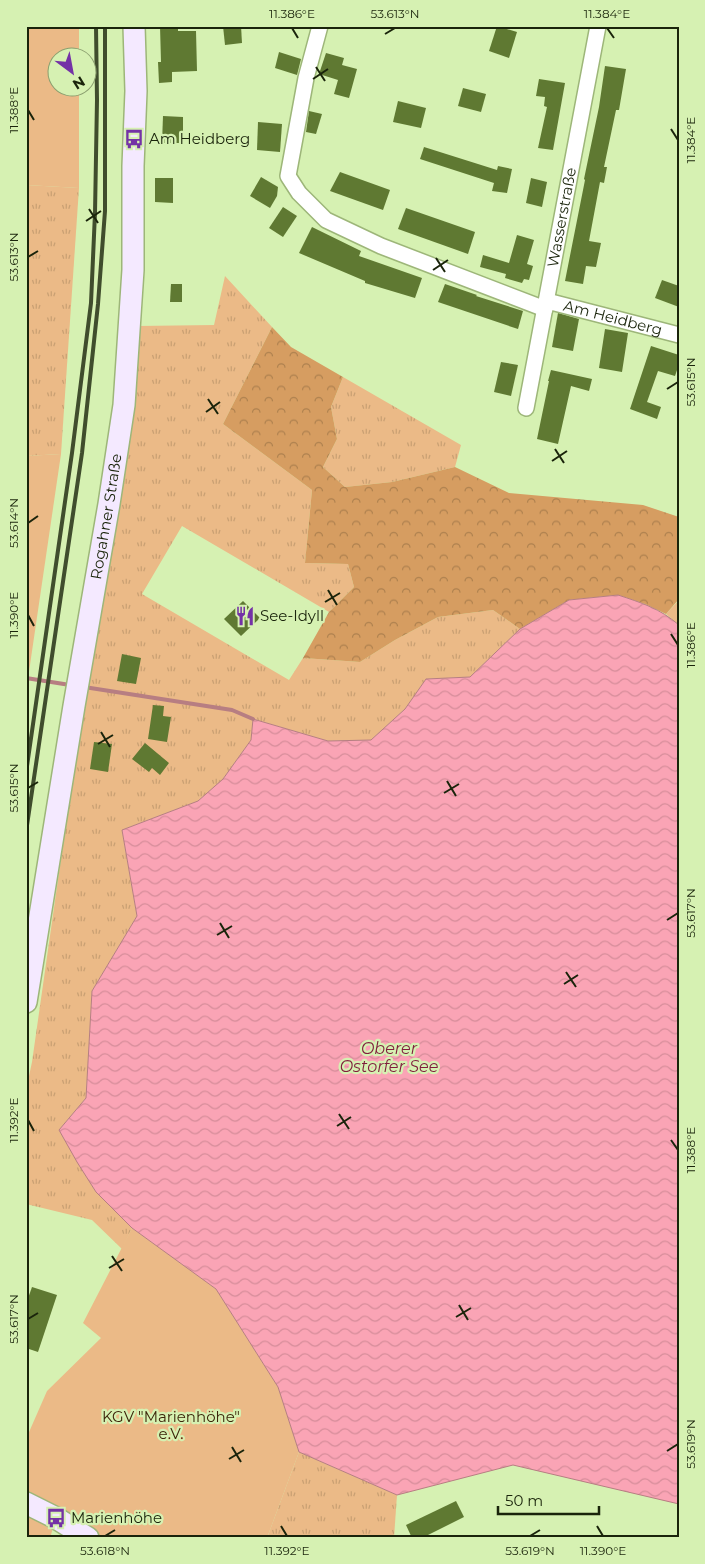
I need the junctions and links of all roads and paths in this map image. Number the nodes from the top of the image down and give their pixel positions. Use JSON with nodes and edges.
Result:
{"nodes":[{"id":1,"x":134,"y":26,"type":"edge"},
{"id":2,"x":320,"y":26,"type":"edge"},
{"id":3,"x":598,"y":26,"type":"edge"},
{"id":4,"x":546,"y":305,"type":"junction"},
{"id":5,"x":679,"y":335,"type":"edge"},
{"id":6,"x":526,"y":408,"type":"dead end"},
{"id":7,"x":26,"y":1002,"type":"edge"},
{"id":8,"x":26,"y":1503,"type":"edge"},
{"id":9,"x":88,"y":1538,"type":"edge"}],
"edges":[{"from":1,"to":7,"type":"street","name":"Rogahner Straße"},
{"from":2,"to":4,"type":"street","name":"Am Heidberg"},
{"from":3,"to":4,"type":"street","name":"Wasserstraße"},
{"from":4,"to":5,"type":"street","name":"Am Heidberg"},
{"from":4,"to":6,"type":"street","name":"Wasserstraße"},
{"from":8,"to":9,"type":"street"}]}
